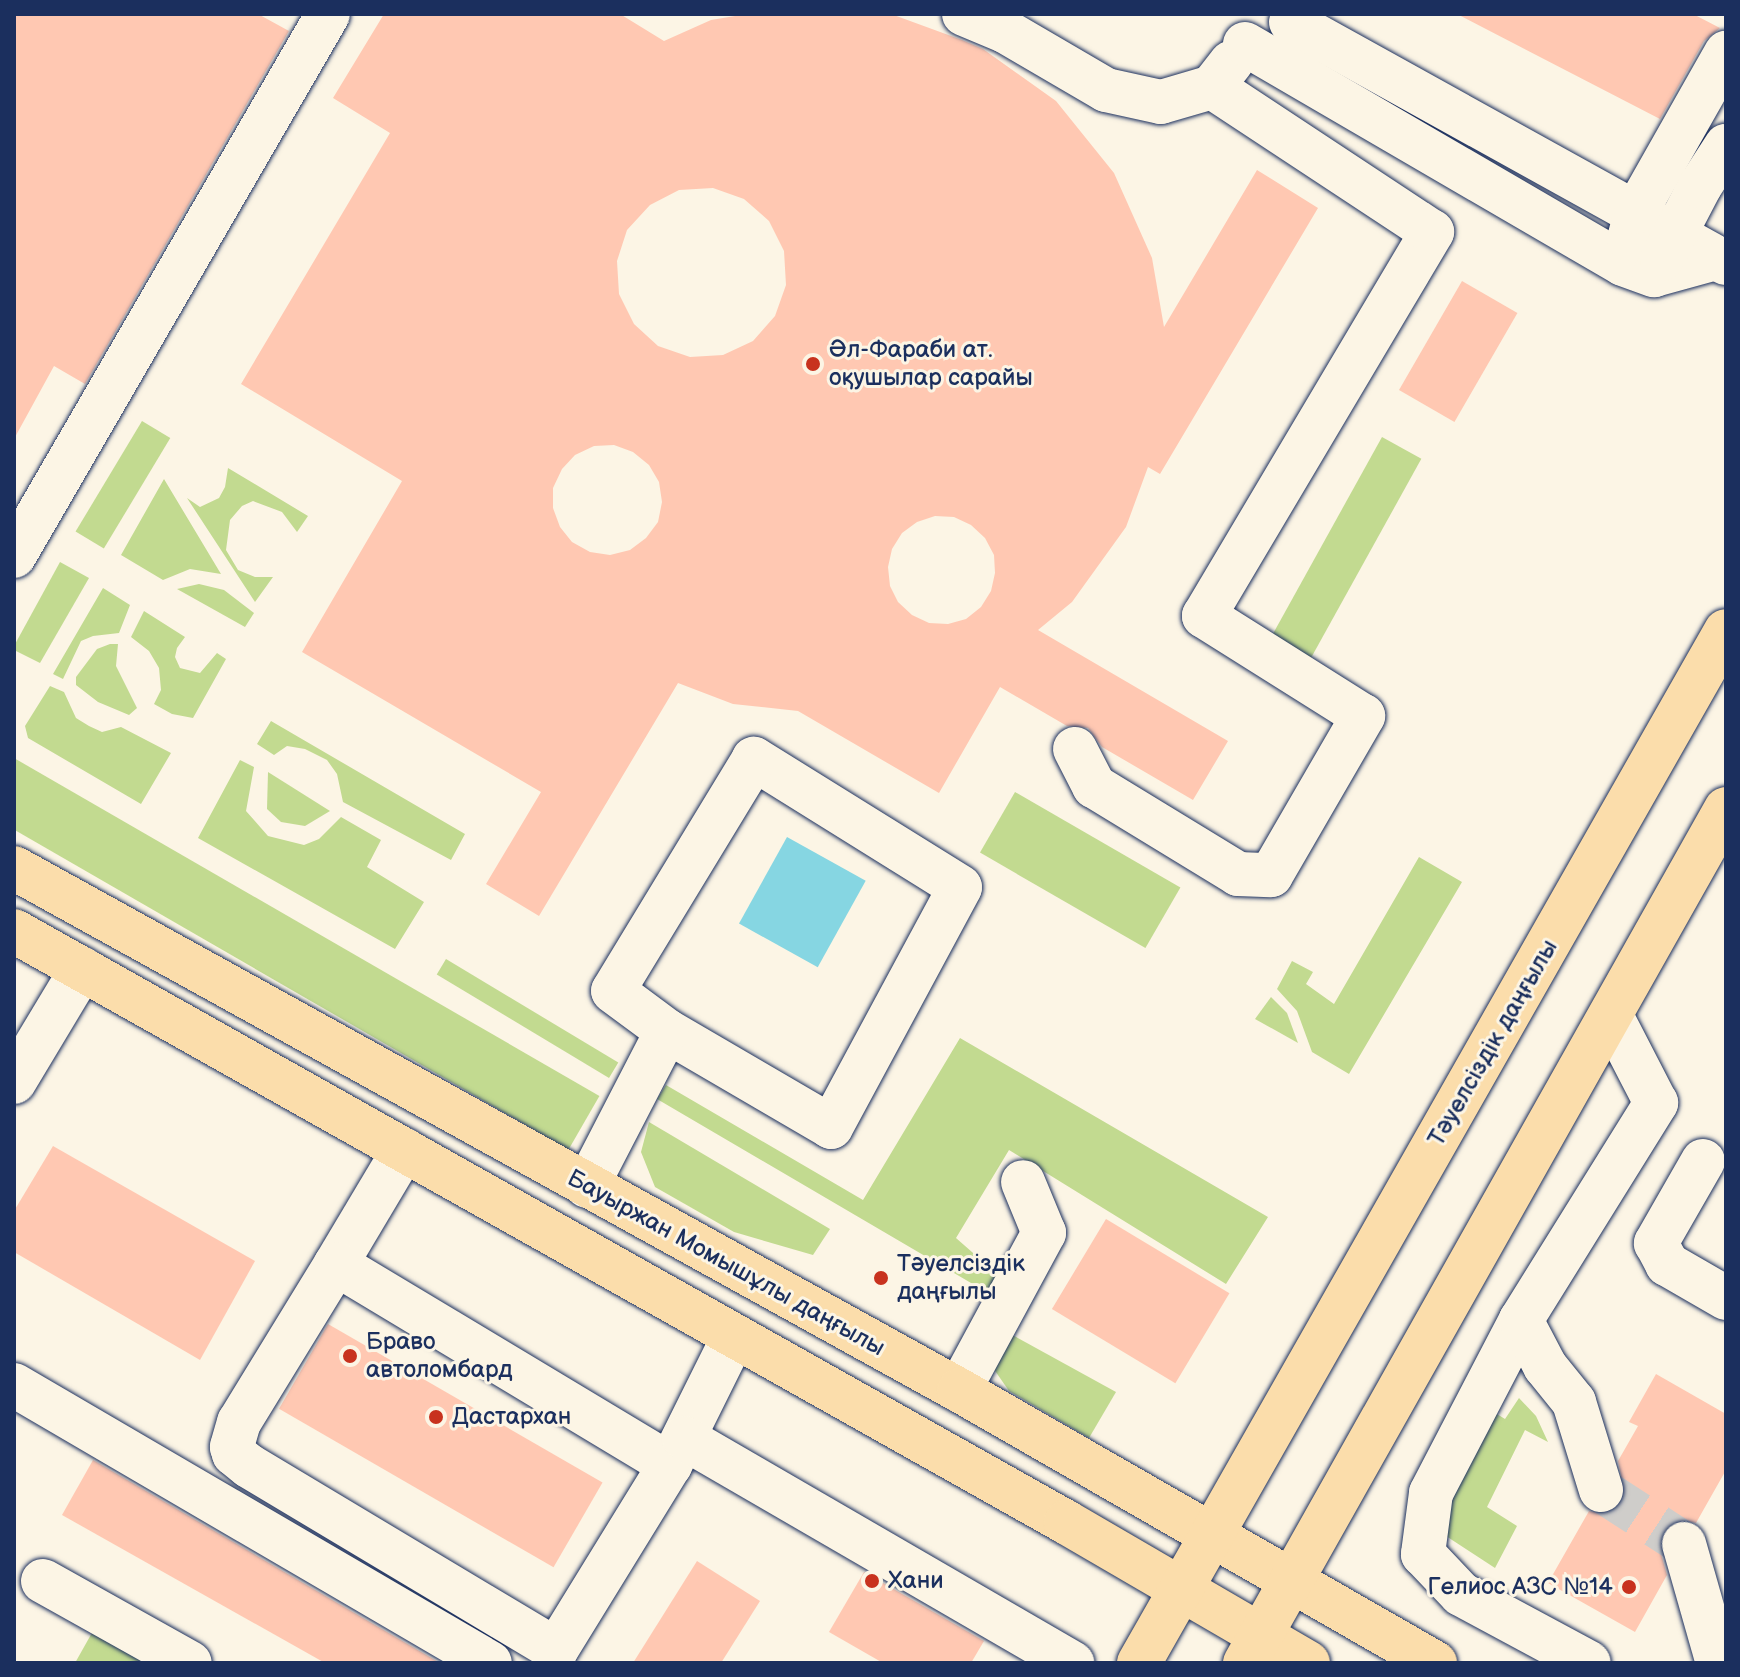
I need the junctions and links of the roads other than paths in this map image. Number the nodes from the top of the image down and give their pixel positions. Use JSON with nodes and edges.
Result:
{"nodes":[{"id":1,"x":328,"y":14,"type":"edge"},
{"id":2,"x":964,"y":14,"type":"edge"},
{"id":3,"x":1293,"y":18,"type":"edge"},
{"id":4,"x":1249,"y":38,"type":"edge"},
{"id":5,"x":1726,"y":53,"type":"edge"},
{"id":6,"x":1212,"y":87,"type":"junction"},
{"id":7,"x":1726,"y":146,"type":"edge"},
{"id":8,"x":1636,"y":212,"type":"junction"},
{"id":9,"x":1676,"y":235,"type":"junction"},
{"id":10,"x":1721,"y":261,"type":"edge"},
{"id":11,"x":1638,"y":270,"type":"junction"},
{"id":12,"x":15,"y":551,"type":"edge"},
{"id":13,"x":1726,"y":631,"type":"edge"},
{"id":14,"x":1075,"y":749,"type":"dead end"},
{"id":15,"x":1726,"y":809,"type":"edge"},
{"id":16,"x":14,"y":868,"type":"edge"},
{"id":17,"x":14,"y":931,"type":"edge"},
{"id":18,"x":82,"y":969,"type":"junction"},
{"id":19,"x":1611,"y":1016,"type":"junction"},
{"id":20,"x":667,"y":1031,"type":"junction"},
{"id":21,"x":27,"y":1044,"type":"edge"},
{"id":22,"x":14,"y":1082,"type":"edge"},
{"id":23,"x":1656,"y":1103,"type":"junction"},
{"id":24,"x":404,"y":1150,"type":"junction"},
{"id":25,"x":1714,"y":1167,"type":"edge"},
{"id":26,"x":1023,"y":1182,"type":"dead end"},
{"id":27,"x":587,"y":1186,"type":"junction"},
{"id":28,"x":336,"y":1264,"type":"junction"},
{"id":29,"x":1726,"y":1298,"type":"edge"},
{"id":30,"x":1521,"y":1320,"type":"junction"},
{"id":31,"x":734,"y":1336,"type":"junction"},
{"id":32,"x":14,"y":1385,"type":"edge"},
{"id":33,"x":959,"y":1390,"type":"junction"},
{"id":34,"x":677,"y":1452,"type":"junction"},
{"id":35,"x":1601,"y":1490,"type":"tunnel mouth"},
{"id":36,"x":1212,"y":1535,"type":"junction"},
{"id":37,"x":1684,"y":1544,"type":"tunnel mouth"},
{"id":38,"x":1291,"y":1580,"type":"junction"},
{"id":39,"x":43,"y":1581,"type":"dead end"},
{"id":40,"x":1182,"y":1588,"type":"junction"},
{"id":41,"x":1713,"y":1617,"type":"edge"},
{"id":42,"x":1253,"y":1649,"type":"edge"},
{"id":43,"x":550,"y":1656,"type":"edge"},
{"id":44,"x":190,"y":1663,"type":"edge"},
{"id":45,"x":490,"y":1663,"type":"edge"},
{"id":46,"x":1072,"y":1663,"type":"edge"},
{"id":47,"x":1139,"y":1663,"type":"edge"},
{"id":48,"x":1308,"y":1663,"type":"edge"},
{"id":49,"x":1435,"y":1663,"type":"edge"},
{"id":50,"x":1589,"y":1663,"type":"edge"},
{"id":51,"x":1718,"y":1663,"type":"edge"}],
"edges":[{"from":1,"to":12,"type":"lane"},
{"from":2,"to":6,"type":"lane"},
{"from":3,"to":4,"type":"lane"},
{"from":3,"to":8,"type":"lane"},
{"from":4,"to":6,"type":"lane"},
{"from":4,"to":11,"type":"lane"},
{"from":5,"to":8,"type":"lane"},
{"from":6,"to":14,"type":"lane"},
{"from":7,"to":9,"type":"lane"},
{"from":8,"to":9,"type":"lane"},
{"from":8,"to":11,"type":"lane"},
{"from":9,"to":10,"type":"lane"},
{"from":9,"to":11,"type":"lane"},
{"from":10,"to":11,"type":"lane"},
{"from":13,"to":36,"type":"main road","name":"Тәуелсіздік даңғылы"},
{"from":15,"to":19,"type":"main road"},
{"from":16,"to":27,"type":"main road","name":"Бауыржан Момышұлы даңғылы"},
{"from":17,"to":18,"type":"main road"},
{"from":18,"to":21,"type":"lane"},
{"from":18,"to":24,"type":"main road"},
{"from":19,"to":23,"type":"lane"},
{"from":19,"to":38,"type":"main road"},
{"from":20,"to":20,"type":"lane"},
{"from":20,"to":27,"type":"lane"},
{"from":21,"to":22,"type":"lane"},
{"from":23,"to":25,"type":"lane"},
{"from":23,"to":30,"type":"lane"},
{"from":24,"to":28,"type":"lane"},
{"from":24,"to":31,"type":"main road"},
{"from":25,"to":29,"type":"lane"},
{"from":26,"to":33,"type":"lane"},
{"from":27,"to":33,"type":"main road","name":"Бауыржан Момышұлы даңғылы"},
{"from":28,"to":34,"type":"lane"},
{"from":28,"to":43,"type":"lane"},
{"from":30,"to":35,"type":"lane"},
{"from":30,"to":50,"type":"lane"},
{"from":31,"to":34,"type":"lane"},
{"from":31,"to":40,"type":"main road"},
{"from":32,"to":45,"type":"lane"},
{"from":33,"to":36,"type":"main road","name":"Бауыржан Момышұлы даңғылы"},
{"from":34,"to":43,"type":"lane"},
{"from":34,"to":46,"type":"lane"},
{"from":36,"to":38,"type":"main road","name":"Бауыржан Момышұлы даңғылы"},
{"from":36,"to":40,"type":"main road","name":"Тәуелсіздік даңғылы"},
{"from":37,"to":41,"type":"lane"},
{"from":38,"to":42,"type":"main road"},
{"from":38,"to":49,"type":"main road","name":"Бауыржан Момышұлы даңғылы"},
{"from":39,"to":44,"type":"lane"},
{"from":40,"to":42,"type":"main road"},
{"from":40,"to":47,"type":"main road","name":"Тәуелсіздік даңғылы"},
{"from":41,"to":51,"type":"lane"},
{"from":42,"to":48,"type":"main road"}]}
